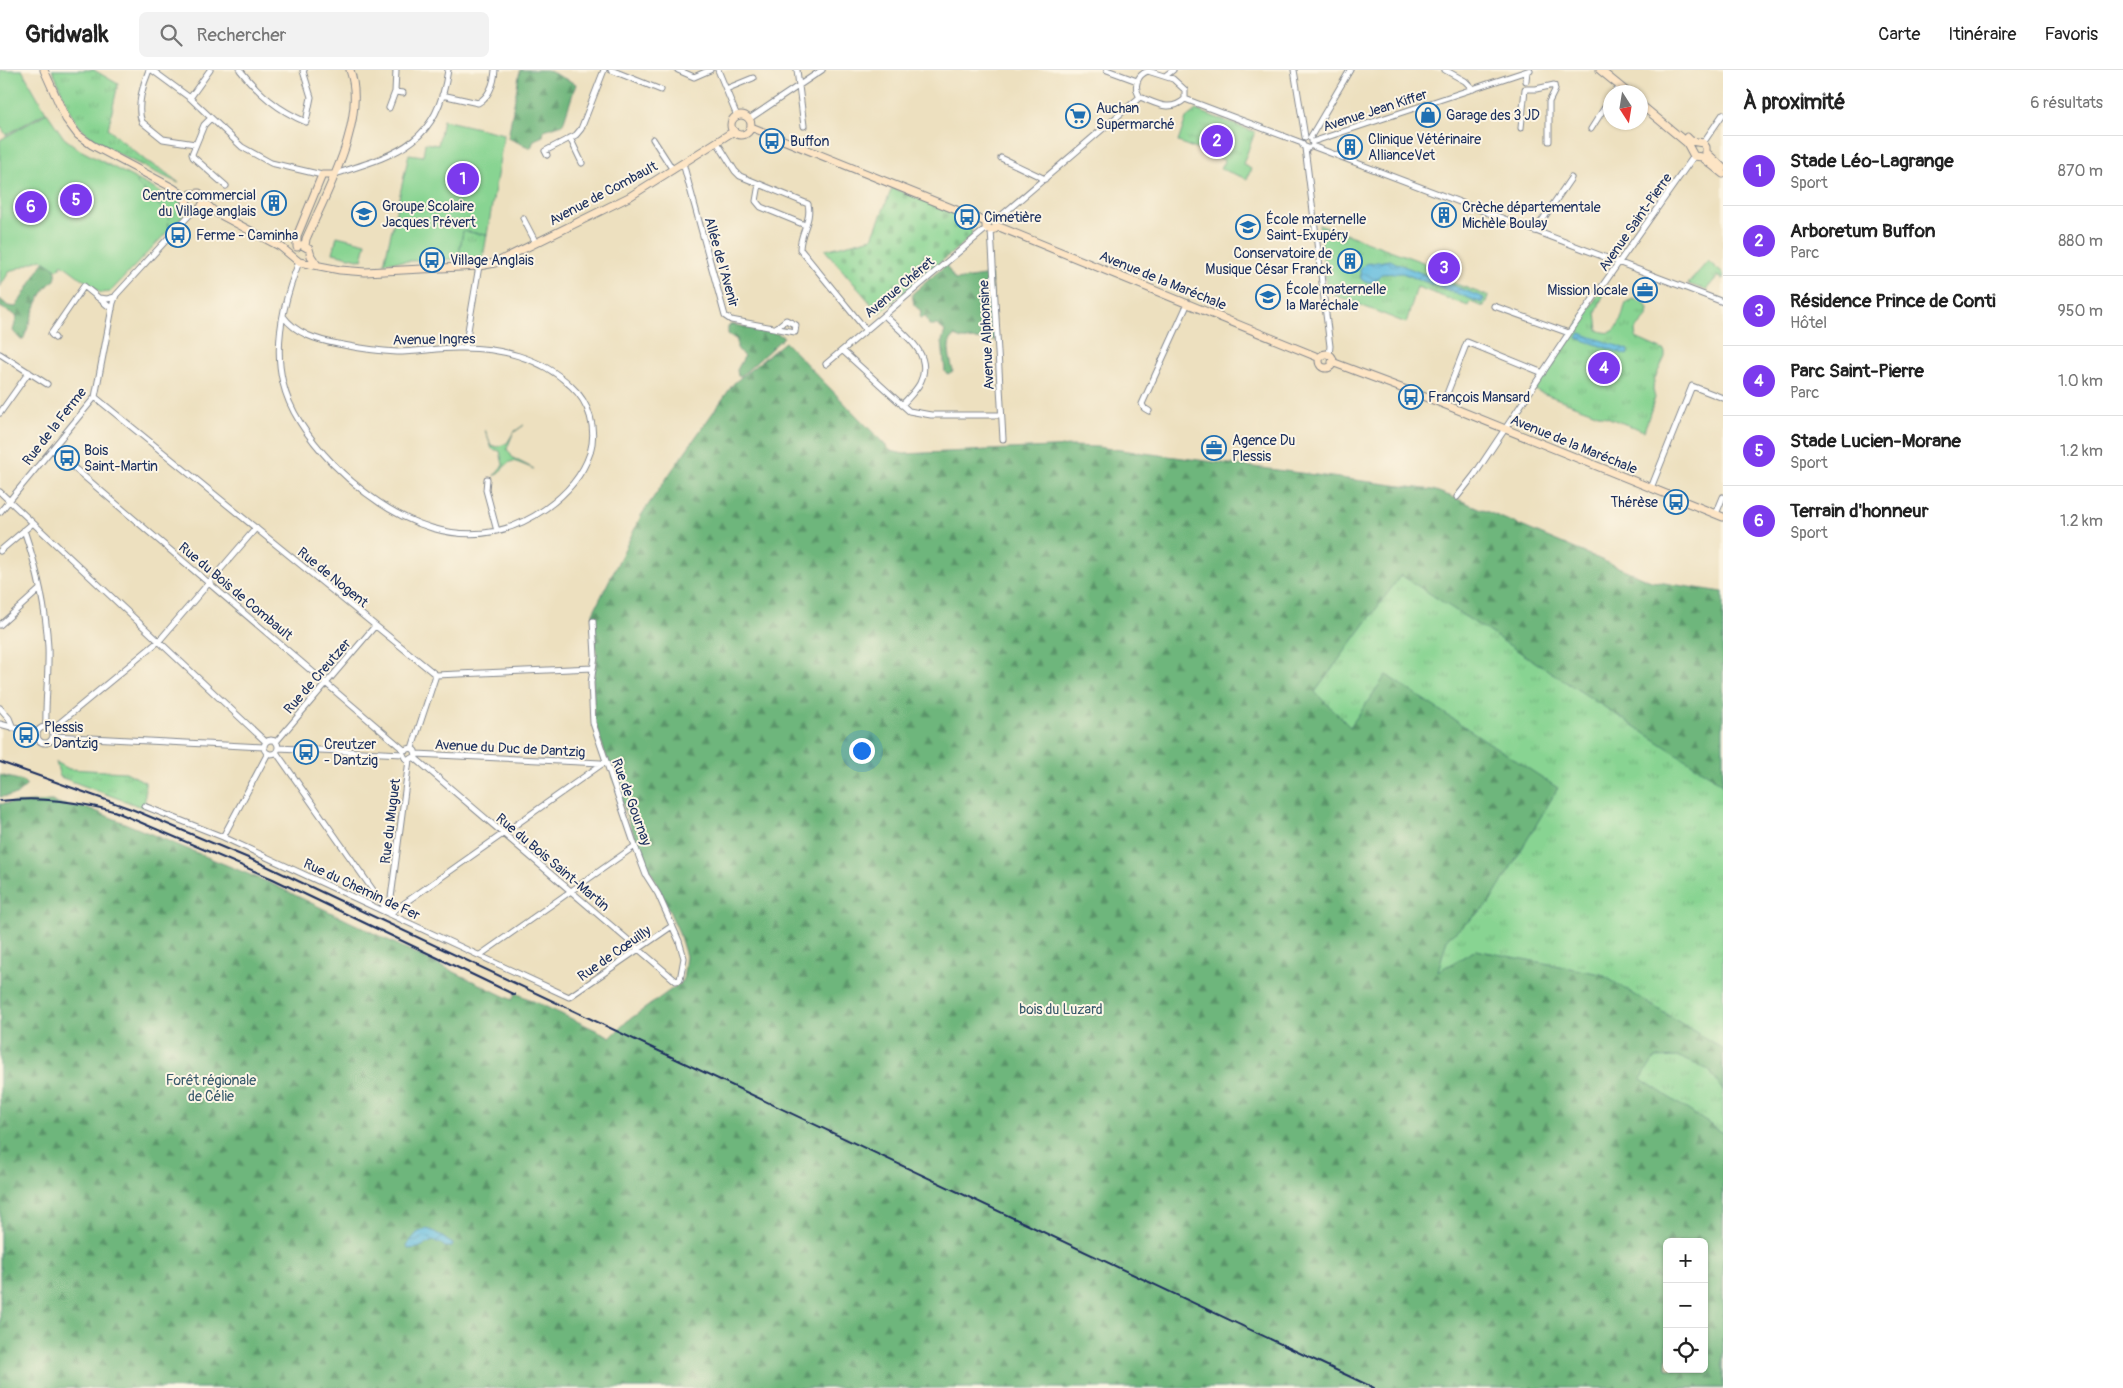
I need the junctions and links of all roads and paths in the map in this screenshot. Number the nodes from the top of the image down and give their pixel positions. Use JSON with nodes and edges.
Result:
{"nodes":[{"id":1,"x":44,"y":70,"type":"edge"},
{"id":2,"x":48,"y":70,"type":"edge"},
{"id":3,"x":150,"y":70,"type":"edge"},
{"id":4,"x":210,"y":70,"type":"edge"},
{"id":5,"x":240,"y":70,"type":"edge"},
{"id":6,"x":303,"y":70,"type":"edge"},
{"id":7,"x":350,"y":70,"type":"edge"},
{"id":8,"x":396,"y":70,"type":"edge"},
{"id":9,"x":448,"y":70,"type":"edge"},
{"id":10,"x":495,"y":70,"type":"edge"},
{"id":11,"x":604,"y":70,"type":"edge"},
{"id":12,"x":611,"y":70,"type":"edge"},
{"id":13,"x":678,"y":70,"type":"edge"},
{"id":14,"x":710,"y":70,"type":"edge"},
{"id":15,"x":718,"y":70,"type":"edge"},
{"id":16,"x":797,"y":70,"type":"edge"},
{"id":17,"x":822,"y":70,"type":"edge"},
{"id":18,"x":1108,"y":70,"type":"edge"},
{"id":19,"x":1173,"y":70,"type":"edge"},
{"id":20,"x":1288,"y":70,"type":"edge"},
{"id":21,"x":1350,"y":70,"type":"edge"},
{"id":22,"x":1445,"y":70,"type":"edge"},
{"id":23,"x":1529,"y":70,"type":"edge"},
{"id":24,"x":1600,"y":70,"type":"edge"},
{"id":25,"x":1607,"y":70,"type":"edge"},
{"id":26,"x":1143,"y":71,"type":"edge"},
{"id":27,"x":1294,"y":71,"type":"edge"},
{"id":28,"x":1165,"y":76,"type":"junction"},
{"id":29,"x":753,"y":78,"type":"dead end"},
{"id":30,"x":1526,"y":80,"type":"dead end"},
{"id":31,"x":1137,"y":81,"type":"junction"},
{"id":32,"x":1613,"y":85,"type":"edge"},
{"id":33,"x":1625,"y":85,"type":"edge"},
{"id":34,"x":799,"y":86,"type":"junction"},
{"id":35,"x":1473,"y":89,"type":"junction"},
{"id":36,"x":661,"y":90,"type":"dead end"},
{"id":37,"x":726,"y":90,"type":"junction"},
{"id":38,"x":395,"y":92,"type":"junction"},
{"id":39,"x":404,"y":93,"type":"dead end"},
{"id":40,"x":442,"y":95,"type":"junction"},
{"id":41,"x":1140,"y":97,"type":"junction"},
{"id":42,"x":190,"y":98,"type":"junction"},
{"id":43,"x":1185,"y":99,"type":"junction"},
{"id":44,"x":1648,"y":105,"type":"edge"},
{"id":45,"x":389,"y":108,"type":"dead end"},
{"id":46,"x":1603,"y":110,"type":"edge"},
{"id":47,"x":1648,"y":110,"type":"edge"},
{"id":48,"x":1723,"y":114,"type":"edge"},
{"id":49,"x":737,"y":116,"type":"junction"},
{"id":50,"x":211,"y":118,"type":"junction"},
{"id":51,"x":749,"y":119,"type":"junction"},
{"id":52,"x":804,"y":126,"type":"dead end"},
{"id":53,"x":750,"y":127,"type":"junction"},
{"id":54,"x":1521,"y":128,"type":"dead end"},
{"id":55,"x":1591,"y":129,"type":"dead end"},
{"id":56,"x":734,"y":131,"type":"junction"},
{"id":57,"x":570,"y":138,"type":"junction"},
{"id":58,"x":653,"y":139,"type":"dead end"},
{"id":59,"x":1310,"y":141,"type":"junction"},
{"id":60,"x":1549,"y":141,"type":"dead end"},
{"id":61,"x":717,"y":142,"type":"junction"},
{"id":62,"x":195,"y":144,"type":"junction"},
{"id":63,"x":1303,"y":145,"type":"junction"},
{"id":64,"x":1697,"y":145,"type":"junction"},
{"id":65,"x":547,"y":155,"type":"dead end"},
{"id":66,"x":1701,"y":155,"type":"junction"},
{"id":67,"x":1002,"y":158,"type":"dead end"},
{"id":68,"x":582,"y":163,"type":"dead end"},
{"id":69,"x":683,"y":163,"type":"junction"},
{"id":70,"x":1723,"y":168,"type":"edge"},
{"id":71,"x":673,"y":170,"type":"junction"},
{"id":72,"x":1723,"y":174,"type":"edge"},
{"id":73,"x":334,"y":175,"type":"junction"},
{"id":74,"x":322,"y":176,"type":"junction"},
{"id":75,"x":1571,"y":178,"type":"dead end"},
{"id":76,"x":1045,"y":179,"type":"junction"},
{"id":77,"x":759,"y":184,"type":"junction"},
{"id":78,"x":226,"y":186,"type":"dead end"},
{"id":79,"x":189,"y":196,"type":"junction"},
{"id":80,"x":204,"y":202,"type":"junction"},
{"id":81,"x":309,"y":207,"type":"junction"},
{"id":82,"x":197,"y":210,"type":"junction"},
{"id":83,"x":318,"y":211,"type":"junction"},
{"id":84,"x":215,"y":212,"type":"junction"},
{"id":85,"x":523,"y":218,"type":"dead end"},
{"id":86,"x":805,"y":225,"type":"junction"},
{"id":87,"x":991,"y":225,"type":"junction"},
{"id":88,"x":1535,"y":231,"type":"junction"},
{"id":89,"x":298,"y":233,"type":"junction"},
{"id":90,"x":308,"y":233,"type":"junction"},
{"id":91,"x":536,"y":243,"type":"junction"},
{"id":92,"x":305,"y":246,"type":"junction"},
{"id":93,"x":300,"y":256,"type":"junction"},
{"id":94,"x":1621,"y":263,"type":"junction"},
{"id":95,"x":479,"y":266,"type":"junction"},
{"id":96,"x":115,"y":297,"type":"junction"},
{"id":97,"x":98,"y":298,"type":"junction"},
{"id":98,"x":1723,"y":302,"type":"edge"},
{"id":99,"x":1188,"y":303,"type":"junction"},
{"id":100,"x":1494,"y":306,"type":"dead end"},
{"id":101,"x":112,"y":309,"type":"junction"},
{"id":102,"x":884,"y":315,"type":"junction"},
{"id":103,"x":283,"y":316,"type":"junction"},
{"id":104,"x":281,"y":326,"type":"junction"},
{"id":105,"x":293,"y":328,"type":"junction"},
{"id":106,"x":776,"y":328,"type":"dead end"},
{"id":107,"x":866,"y":330,"type":"junction"},
{"id":108,"x":1569,"y":334,"type":"junction"},
{"id":109,"x":55,"y":338,"type":"dead end"},
{"id":110,"x":465,"y":348,"type":"junction"},
{"id":111,"x":843,"y":351,"type":"junction"},
{"id":112,"x":0,"y":354,"type":"edge"},
{"id":113,"x":1320,"y":358,"type":"junction"},
{"id":114,"x":1331,"y":359,"type":"junction"},
{"id":115,"x":826,"y":364,"type":"dead end"},
{"id":116,"x":29,"y":372,"type":"junction"},
{"id":117,"x":1543,"y":373,"type":"junction"},
{"id":118,"x":47,"y":384,"type":"dead end"},
{"id":119,"x":95,"y":397,"type":"junction"},
{"id":120,"x":1723,"y":398,"type":"edge"},
{"id":121,"x":1443,"y":404,"type":"junction"},
{"id":122,"x":902,"y":405,"type":"junction"},
{"id":123,"x":1149,"y":411,"type":"dead end"},
{"id":124,"x":0,"y":413,"type":"edge"},
{"id":125,"x":1001,"y":415,"type":"junction"},
{"id":126,"x":1505,"y":430,"type":"junction"},
{"id":127,"x":1003,"y":439,"type":"dead end"},
{"id":128,"x":52,"y":449,"type":"junction"},
{"id":129,"x":487,"y":479,"type":"dead end"},
{"id":130,"x":1651,"y":488,"type":"junction"},
{"id":131,"x":0,"y":492,"type":"edge"},
{"id":132,"x":1457,"y":497,"type":"dead end"},
{"id":133,"x":1723,"y":497,"type":"edge"},
{"id":134,"x":9,"y":502,"type":"junction"},
{"id":135,"x":0,"y":512,"type":"edge"},
{"id":136,"x":1719,"y":516,"type":"edge"},
{"id":137,"x":32,"y":522,"type":"junction"},
{"id":138,"x":256,"y":528,"type":"junction"},
{"id":139,"x":24,"y":530,"type":"junction"},
{"id":140,"x":497,"y":531,"type":"junction"},
{"id":141,"x":0,"y":552,"type":"edge"},
{"id":142,"x":210,"y":584,"type":"junction"},
{"id":143,"x":40,"y":589,"type":"junction"},
{"id":144,"x":593,"y":621,"type":"dead end"},
{"id":145,"x":0,"y":625,"type":"edge"},
{"id":146,"x":376,"y":626,"type":"junction"},
{"id":147,"x":159,"y":641,"type":"junction"},
{"id":148,"x":593,"y":668,"type":"junction"},
{"id":149,"x":436,"y":675,"type":"junction"},
{"id":150,"x":326,"y":682,"type":"junction"},
{"id":151,"x":0,"y":708,"type":"edge"},
{"id":152,"x":0,"y":724,"type":"edge"},
{"id":153,"x":12,"y":728,"type":"junction"},
{"id":154,"x":50,"y":731,"type":"junction"},
{"id":155,"x":37,"y":734,"type":"junction"},
{"id":156,"x":265,"y":744,"type":"junction"},
{"id":157,"x":277,"y":748,"type":"junction"},
{"id":158,"x":412,"y":748,"type":"junction"},
{"id":159,"x":404,"y":752,"type":"junction"},
{"id":160,"x":268,"y":753,"type":"junction"},
{"id":161,"x":416,"y":756,"type":"junction"},
{"id":162,"x":409,"y":760,"type":"junction"},
{"id":163,"x":604,"y":763,"type":"junction"},
{"id":164,"x":144,"y":806,"type":"dead end"},
{"id":165,"x":503,"y":834,"type":"junction"},
{"id":166,"x":223,"y":837,"type":"junction"},
{"id":167,"x":635,"y":846,"type":"junction"},
{"id":168,"x":571,"y":891,"type":"junction"},
{"id":169,"x":389,"y":914,"type":"junction"},
{"id":170,"x":672,"y":926,"type":"junction"},
{"id":171,"x":638,"y":949,"type":"junction"},
{"id":172,"x":480,"y":955,"type":"junction"},
{"id":173,"x":678,"y":982,"type":"joint"},
{"id":174,"x":569,"y":997,"type":"joint"}],
"edges":[{"from":1,"to":79,"type":"street"},
{"from":2,"to":79,"type":"street"},
{"from":3,"to":42,"type":"street"},
{"from":3,"to":62,"type":"street"},
{"from":4,"to":42,"type":"street"},
{"from":5,"to":6,"type":"street"},
{"from":7,"to":73,"type":"street"},
{"from":8,"to":38,"type":"street"},
{"from":9,"to":40,"type":"street"},
{"from":10,"to":40,"type":"street"},
{"from":11,"to":57,"type":"street"},
{"from":12,"to":36,"type":"street"},
{"from":13,"to":14,"type":"street"},
{"from":15,"to":37,"type":"street"},
{"from":16,"to":34,"type":"street"},
{"from":17,"to":34,"type":"street"},
{"from":18,"to":31,"type":"street"},
{"from":19,"to":28,"type":"street"},
{"from":20,"to":27,"type":"street"},
{"from":21,"to":59,"type":"street"},
{"from":22,"to":35,"type":"street"},
{"from":23,"to":30,"type":"street"},
{"from":23,"to":35,"type":"street","name":"Avenue Jean Kiffer"},
{"from":24,"to":32,"type":"street"},
{"from":25,"to":33,"type":"street"},
{"from":26,"to":28,"type":"street"},
{"from":26,"to":31,"type":"street"},
{"from":27,"to":59,"type":"street"},
{"from":28,"to":43,"type":"street"},
{"from":29,"to":37,"type":"street"},
{"from":31,"to":41,"type":"street"},
{"from":34,"to":51,"type":"street"},
{"from":34,"to":52,"type":"street"},
{"from":35,"to":59,"type":"street","name":"Avenue Jean Kiffer"},
{"from":37,"to":49,"type":"street"},
{"from":38,"to":39,"type":"street"},
{"from":38,"to":45,"type":"street"},
{"from":40,"to":73,"type":"street"},
{"from":41,"to":43,"type":"street"},
{"from":41,"to":76,"type":"street","name":"Avenue Chéret"},
{"from":42,"to":50,"type":"street"},
{"from":43,"to":63,"type":"street"},
{"from":44,"to":64,"type":"street"},
{"from":46,"to":55,"type":"street"},
{"from":47,"to":64,"type":"street"},
{"from":48,"to":64,"type":"street"},
{"from":49,"to":51,"type":"street"},
{"from":49,"to":56,"type":"street"},
{"from":50,"to":62,"type":"street"},
{"from":50,"to":74,"type":"street"},
{"from":51,"to":53,"type":"street"},
{"from":53,"to":56,"type":"street"},
{"from":53,"to":87,"type":"street","name":"Avenue de la Maréchale"},
{"from":54,"to":60,"type":"street"},
{"from":56,"to":61,"type":"street","name":"Avenue de Combault"},
{"from":57,"to":65,"type":"street"},
{"from":57,"to":68,"type":"street"},
{"from":58,"to":71,"type":"street"},
{"from":59,"to":63,"type":"street"},
{"from":59,"to":63,"type":"street","name":"Avenue Jean Kiffer"},
{"from":59,"to":88,"type":"street"},
{"from":61,"to":69,"type":"street","name":"Avenue de Combault"},
{"from":61,"to":77,"type":"street"},
{"from":62,"to":78,"type":"street"},
{"from":63,"to":114,"type":"street"},
{"from":64,"to":66,"type":"street"},
{"from":64,"to":66,"type":"street"},
{"from":66,"to":70,"type":"street"},
{"from":66,"to":72,"type":"street"},
{"from":66,"to":94,"type":"street","name":"Avenue Saint-Pierre"},
{"from":67,"to":76,"type":"street"},
{"from":69,"to":71,"type":"street","name":"Avenue de Combault"},
{"from":69,"to":106,"type":"street","name":"Allée de l'Avenir"},
{"from":71,"to":91,"type":"street","name":"Avenue de Combault"},
{"from":73,"to":74,"type":"street"},
{"from":73,"to":83,"type":"street"},
{"from":74,"to":81,"type":"street"},
{"from":75,"to":88,"type":"street"},
{"from":76,"to":87,"type":"street","name":"Avenue Chéret"},
{"from":77,"to":86,"type":"street"},
{"from":77,"to":86,"type":"street"},
{"from":79,"to":80,"type":"street"},
{"from":79,"to":82,"type":"street"},
{"from":80,"to":82,"type":"street"},
{"from":80,"to":84,"type":"street"},
{"from":81,"to":83,"type":"street"},
{"from":81,"to":89,"type":"street"},
{"from":82,"to":84,"type":"street"},
{"from":82,"to":96,"type":"street","name":"Rue de la Ferme"},
{"from":83,"to":90,"type":"street"},
{"from":84,"to":93,"type":"street"},
{"from":85,"to":91,"type":"street"},
{"from":86,"to":107,"type":"street"},
{"from":87,"to":99,"type":"street","name":"Avenue de la Maréchale"},
{"from":87,"to":102,"type":"street","name":"Avenue Chéret"},
{"from":87,"to":125,"type":"street","name":"Avenue Alphonsine"},
{"from":88,"to":94,"type":"street"},
{"from":89,"to":90,"type":"street"},
{"from":89,"to":93,"type":"street"},
{"from":90,"to":92,"type":"street"},
{"from":91,"to":95,"type":"street","name":"Avenue de Combault"},
{"from":92,"to":93,"type":"street"},
{"from":92,"to":93,"type":"street"},
{"from":93,"to":95,"type":"street","name":"Avenue de Combault"},
{"from":93,"to":103,"type":"street","name":"Avenue Ingres"},
{"from":94,"to":98,"type":"street"},
{"from":94,"to":108,"type":"street","name":"Avenue Saint-Pierre"},
{"from":95,"to":110,"type":"street"},
{"from":96,"to":97,"type":"street"},
{"from":96,"to":101,"type":"street","name":"Rue de la Ferme"},
{"from":97,"to":101,"type":"street"},
{"from":97,"to":109,"type":"street"},
{"from":99,"to":113,"type":"street","name":"Avenue de la Maréchale"},
{"from":99,"to":123,"type":"street"},
{"from":100,"to":108,"type":"street"},
{"from":101,"to":119,"type":"street","name":"Rue de la Ferme"},
{"from":102,"to":107,"type":"street","name":"Avenue Chéret"},
{"from":102,"to":122,"type":"street"},
{"from":103,"to":104,"type":"street","name":"Avenue Ingres"},
{"from":103,"to":105,"type":"street","name":"Avenue Ingres"},
{"from":104,"to":105,"type":"street","name":"Avenue Ingres"},
{"from":104,"to":140,"type":"street","name":"Avenue Ingres"},
{"from":105,"to":110,"type":"street","name":"Avenue Ingres"},
{"from":107,"to":111,"type":"street","name":"Avenue Chéret"},
{"from":108,"to":117,"type":"street","name":"Avenue Saint-Pierre"},
{"from":110,"to":140,"type":"street","name":"Avenue Ingres"},
{"from":111,"to":115,"type":"street","name":"Avenue Chéret"},
{"from":111,"to":122,"type":"street"},
{"from":112,"to":116,"type":"street"},
{"from":113,"to":114,"type":"street"},
{"from":113,"to":114,"type":"street"},
{"from":114,"to":121,"type":"street","name":"Avenue de la Maréchale"},
{"from":116,"to":118,"type":"street"},
{"from":116,"to":124,"type":"street"},
{"from":117,"to":121,"type":"street"},
{"from":117,"to":126,"type":"street","name":"Avenue Saint-Pierre"},
{"from":119,"to":128,"type":"street","name":"Rue de la Ferme"},
{"from":119,"to":138,"type":"street","name":"Rue de Nogent"},
{"from":120,"to":130,"type":"street"},
{"from":121,"to":126,"type":"street","name":"Avenue de la Maréchale"},
{"from":122,"to":125,"type":"street"},
{"from":125,"to":127,"type":"street","name":"Avenue Alphonsine"},
{"from":126,"to":130,"type":"street","name":"Avenue de la Maréchale"},
{"from":126,"to":132,"type":"street","name":"Avenue Saint-Pierre"},
{"from":128,"to":134,"type":"street","name":"Rue de la Ferme"},
{"from":128,"to":142,"type":"street","name":"Rue du Bois de Combault"},
{"from":129,"to":140,"type":"street"},
{"from":130,"to":136,"type":"street","name":"Avenue de la Maréchale"},
{"from":131,"to":134,"type":"street"},
{"from":133,"to":136,"type":"street"},
{"from":134,"to":135,"type":"street","name":"Rue de la Ferme"},
{"from":134,"to":137,"type":"street"},
{"from":137,"to":139,"type":"street"},
{"from":137,"to":147,"type":"street"},
{"from":138,"to":142,"type":"street"},
{"from":138,"to":146,"type":"street","name":"Rue de Nogent"},
{"from":139,"to":141,"type":"street"},
{"from":139,"to":143,"type":"street"},
{"from":142,"to":147,"type":"street"},
{"from":142,"to":150,"type":"street","name":"Rue du Bois de Combault"},
{"from":143,"to":145,"type":"street"},
{"from":143,"to":154,"type":"street"},
{"from":144,"to":148,"type":"street","name":"Rue de Gournay"},
{"from":146,"to":149,"type":"street","name":"Rue de Nogent"},
{"from":146,"to":150,"type":"street","name":"Rue de Creutzer"},
{"from":147,"to":154,"type":"street"},
{"from":147,"to":156,"type":"street"},
{"from":148,"to":149,"type":"street"},
{"from":148,"to":163,"type":"street","name":"Rue de Gournay"},
{"from":149,"to":158,"type":"street"},
{"from":150,"to":157,"type":"street","name":"Rue de Creutzer"},
{"from":150,"to":159,"type":"street","name":"Rue du Bois de Combault"},
{"from":151,"to":153,"type":"street"},
{"from":152,"to":153,"type":"street"},
{"from":153,"to":155,"type":"street"},
{"from":154,"to":155,"type":"street"},
{"from":154,"to":155,"type":"street"},
{"from":154,"to":156,"type":"street"},
{"from":156,"to":157,"type":"street"},
{"from":156,"to":160,"type":"street"},
{"from":157,"to":159,"type":"street"},
{"from":157,"to":160,"type":"street"},
{"from":157,"to":169,"type":"street"},
{"from":158,"to":159,"type":"street"},
{"from":158,"to":161,"type":"street","name":"Rue du Bois Saint-Martin"},
{"from":159,"to":162,"type":"street","name":"Rue du Bois de Combault"},
{"from":160,"to":166,"type":"street"},
{"from":161,"to":162,"type":"street"},
{"from":161,"to":163,"type":"street","name":"Avenue du Duc de Dantzig"},
{"from":161,"to":165,"type":"street","name":"Rue du Bois Saint-Martin"},
{"from":162,"to":169,"type":"street","name":"Rue du Muguet"},
{"from":163,"to":165,"type":"street"},
{"from":163,"to":167,"type":"street","name":"Rue de Gournay"},
{"from":164,"to":166,"type":"street","name":"Rue du Chemin de Fer"},
{"from":165,"to":168,"type":"street","name":"Rue du Bois Saint-Martin"},
{"from":165,"to":169,"type":"street"},
{"from":166,"to":169,"type":"street","name":"Rue du Chemin de Fer"},
{"from":167,"to":168,"type":"street"},
{"from":167,"to":170,"type":"street","name":"Rue de Gournay"},
{"from":168,"to":171,"type":"street","name":"Rue du Bois Saint-Martin"},
{"from":168,"to":172,"type":"street"},
{"from":169,"to":172,"type":"street","name":"Rue du Chemin de Fer"},
{"from":170,"to":171,"type":"street","name":"Rue de Cœuilly"},
{"from":170,"to":173,"type":"street","name":"Rue de Gournay"},
{"from":171,"to":173,"type":"street","name":"Rue du Bois Saint-Martin"},
{"from":171,"to":174,"type":"street","name":"Rue de Cœuilly"},
{"from":172,"to":174,"type":"street","name":"Rue du Chemin de Fer"}]}
